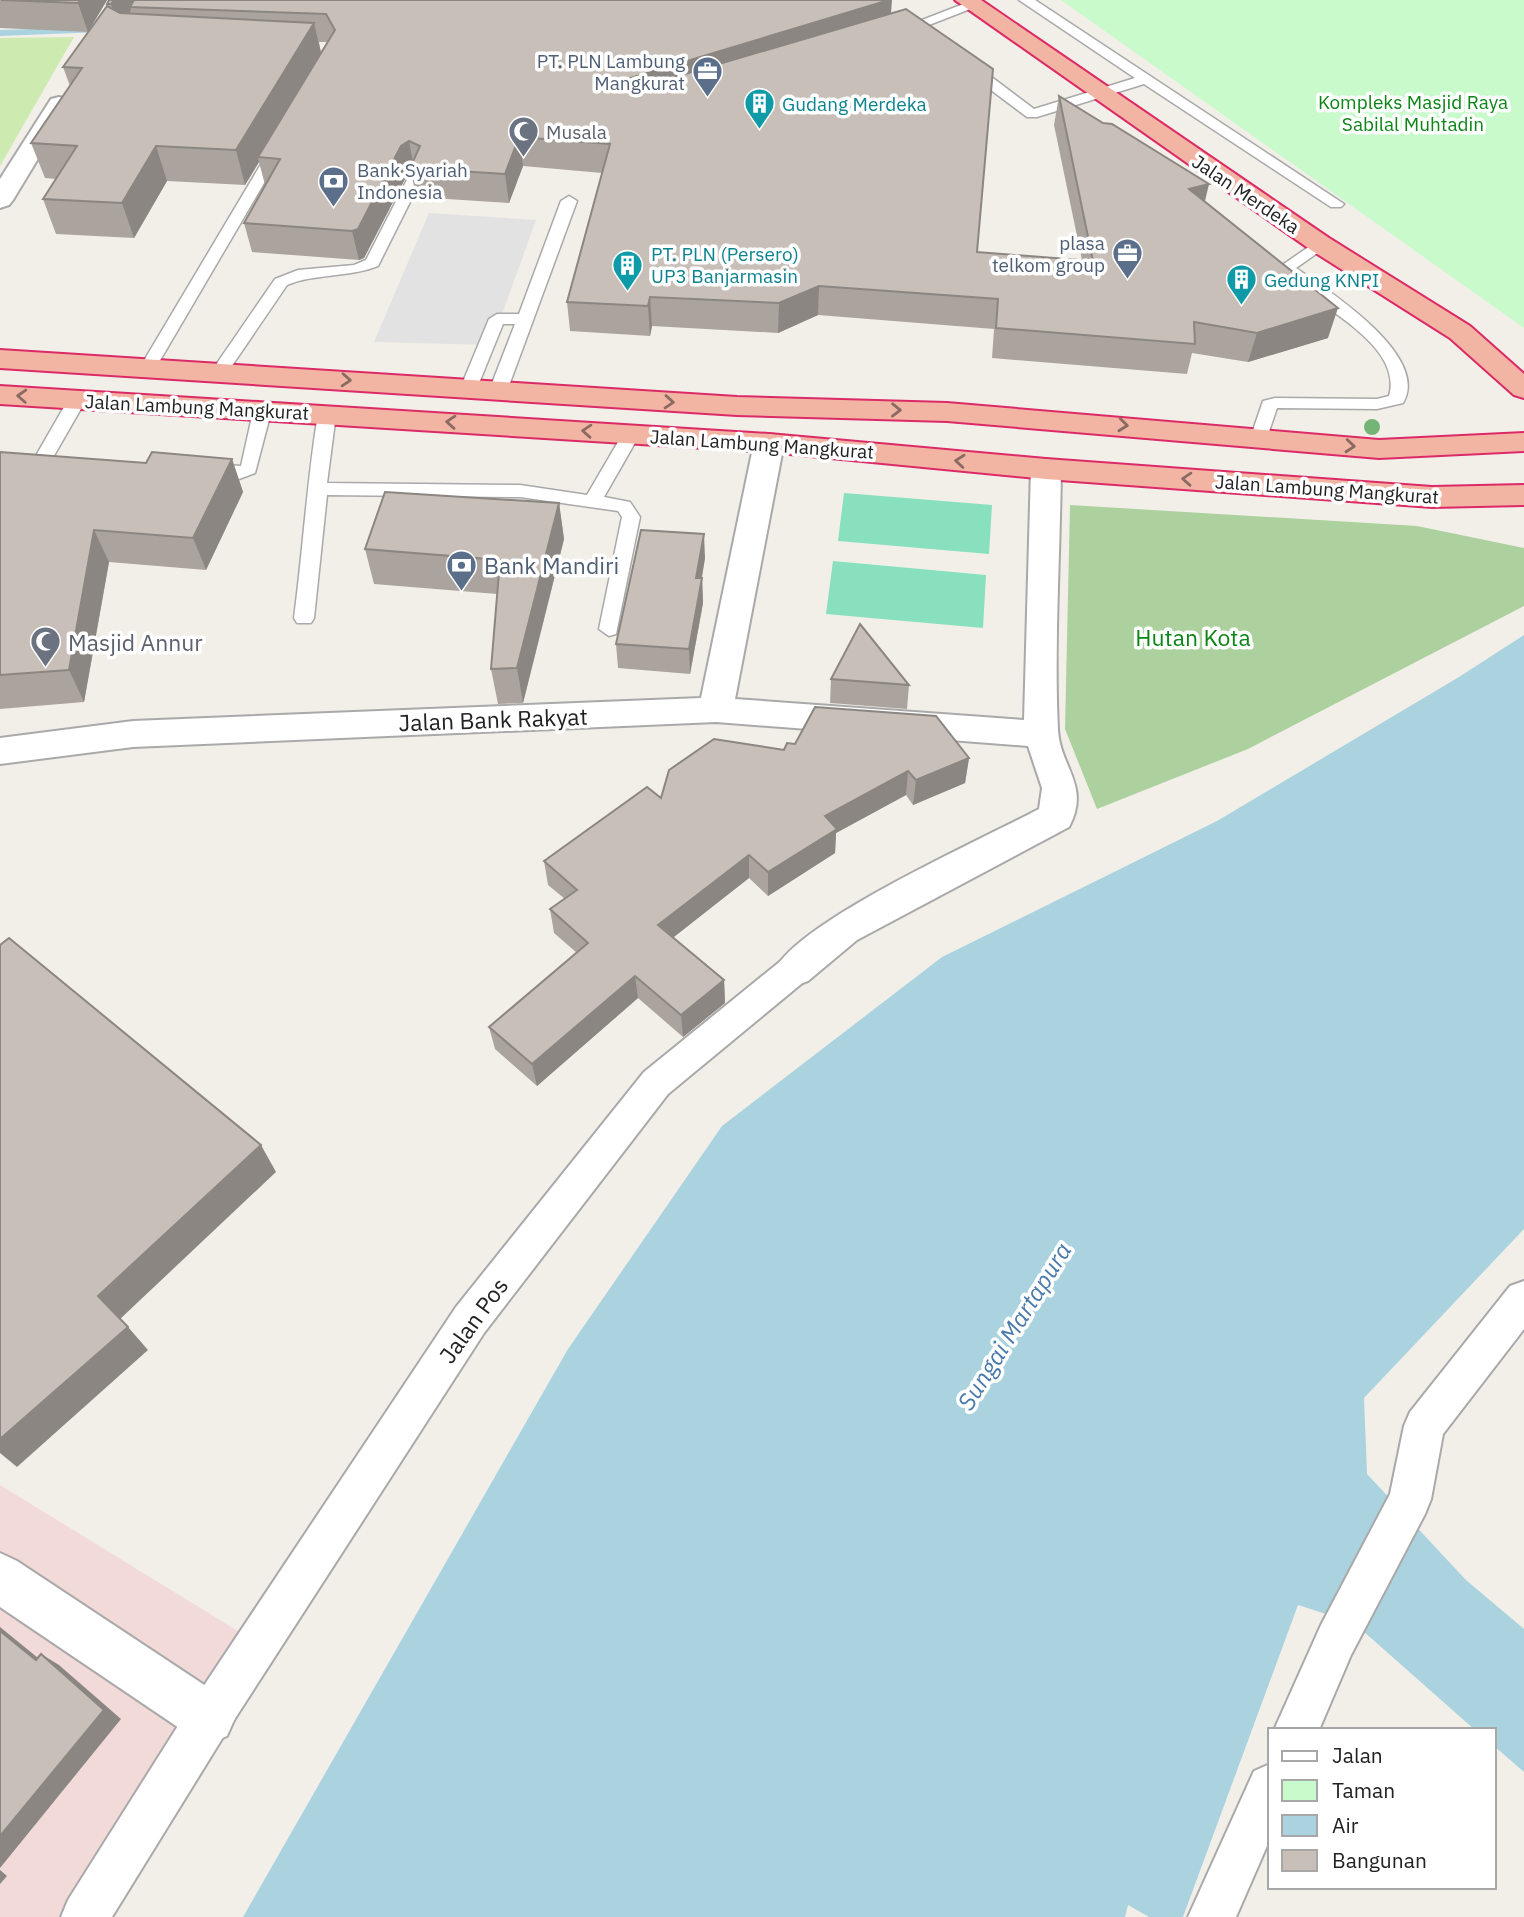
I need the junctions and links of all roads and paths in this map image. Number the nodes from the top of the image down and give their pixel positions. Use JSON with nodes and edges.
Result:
{"nodes":[{"id":1,"x":1026,"y":0,"type":"edge"},
{"id":2,"x":968,"y":3,"type":"edge"},
{"id":3,"x":889,"y":34,"type":"edge"},
{"id":4,"x":957,"y":58,"type":"edge"},
{"id":5,"x":1145,"y":79,"type":"junction"},
{"id":6,"x":69,"y":88,"type":"edge"},
{"id":7,"x":1098,"y":94,"type":"junction"},
{"id":8,"x":1044,"y":110,"type":"junction"},
{"id":9,"x":1064,"y":122,"type":"edge"},
{"id":10,"x":282,"y":140,"type":"edge"},
{"id":11,"x":416,"y":176,"type":"edge"},
{"id":12,"x":0,"y":200,"type":"edge"},
{"id":13,"x":569,"y":201,"type":"dead end"},
{"id":14,"x":1336,"y":204,"type":"dead end"},
{"id":15,"x":1306,"y":255,"type":"junction"},
{"id":16,"x":526,"y":319,"type":"junction"},
{"id":17,"x":0,"y":359,"type":"edge"},
{"id":18,"x":147,"y":369,"type":"junction"},
{"id":19,"x":219,"y":372,"type":"junction"},
{"id":20,"x":278,"y":376,"type":"junction"},
{"id":21,"x":1514,"y":380,"type":"edge"},
{"id":22,"x":469,"y":389,"type":"junction"},
{"id":23,"x":498,"y":391,"type":"junction"},
{"id":24,"x":528,"y":392,"type":"junction"},
{"id":25,"x":0,"y":395,"type":"edge"},
{"id":26,"x":77,"y":400,"type":"junction"},
{"id":27,"x":262,"y":412,"type":"junction"},
{"id":28,"x":327,"y":414,"type":"junction"},
{"id":29,"x":519,"y":427,"type":"junction"},
{"id":30,"x":631,"y":434,"type":"junction"},
{"id":31,"x":1259,"y":439,"type":"junction"},
{"id":32,"x":769,"y":443,"type":"junction"},
{"id":33,"x":1519,"y":451,"type":"edge"},
{"id":34,"x":1046,"y":469,"type":"junction"},
{"id":35,"x":203,"y":470,"type":"edge"},
{"id":36,"x":35,"y":474,"type":"edge"},
{"id":37,"x":319,"y":489,"type":"junction"},
{"id":38,"x":1524,"y":495,"type":"edge"},
{"id":39,"x":593,"y":500,"type":"junction"},
{"id":40,"x":304,"y":618,"type":"dead end"},
{"id":41,"x":609,"y":629,"type":"dead end"},
{"id":42,"x":716,"y":709,"type":"junction"},
{"id":43,"x":1041,"y":734,"type":"junction"},
{"id":44,"x":0,"y":751,"type":"edge"},
{"id":45,"x":794,"y":970,"type":"joint"},
{"id":46,"x":1524,"y":1299,"type":"edge"},
{"id":47,"x":0,"y":1578,"type":"edge"},
{"id":48,"x":209,"y":1718,"type":"junction"},
{"id":49,"x":1297,"y":1728,"type":"edge"},
{"id":50,"x":1268,"y":1791,"type":"edge"},
{"id":51,"x":85,"y":1917,"type":"edge"},
{"id":52,"x":1212,"y":1917,"type":"edge"}],
"edges":[{"from":1,"to":5,"type":"lane"},
{"from":2,"to":3,"type":"lane"},
{"from":2,"to":7,"type":"highway","name":"Jalan Merdeka"},
{"from":4,"to":8,"type":"lane"},
{"from":5,"to":7,"type":"lane"},
{"from":5,"to":14,"type":"lane"},
{"from":6,"to":12,"type":"street"},
{"from":7,"to":8,"type":"lane"},
{"from":7,"to":15,"type":"highway","name":"Jalan Merdeka"},
{"from":8,"to":9,"type":"lane"},
{"from":10,"to":18,"type":"lane"},
{"from":11,"to":19,"type":"lane"},
{"from":13,"to":16,"type":"lane"},
{"from":15,"to":21,"type":"highway","name":"Jalan Merdeka"},
{"from":15,"to":31,"type":"lane"},
{"from":16,"to":22,"type":"lane"},
{"from":16,"to":23,"type":"lane"},
{"from":17,"to":18,"type":"highway","name":"Jalan Lambung Mangkurat"},
{"from":18,"to":19,"type":"highway","name":"Jalan Lambung Mangkurat"},
{"from":19,"to":20,"type":"highway","name":"Jalan Lambung Mangkurat"},
{"from":20,"to":22,"type":"highway","name":"Jalan Lambung Mangkurat","one_way":true},
{"from":20,"to":27,"type":"highway"},
{"from":21,"to":33,"type":"highway"},
{"from":22,"to":23,"type":"highway","name":"Jalan Lambung Mangkurat"},
{"from":23,"to":24,"type":"highway","name":"Jalan Lambung Mangkurat"},
{"from":24,"to":29,"type":"highway"},
{"from":24,"to":31,"type":"highway","name":"Jalan Lambung Mangkurat","one_way":true},
{"from":26,"to":25,"type":"highway","name":"Jalan Lambung Mangkurat","one_way":true},
{"from":26,"to":27,"type":"highway","name":"Jalan Lambung Mangkurat"},
{"from":26,"to":36,"type":"lane"},
{"from":27,"to":28,"type":"highway","name":"Jalan Lambung Mangkurat"},
{"from":27,"to":35,"type":"lane"},
{"from":29,"to":28,"type":"highway","name":"Jalan Lambung Mangkurat","one_way":true},
{"from":28,"to":37,"type":"lane"},
{"from":30,"to":29,"type":"highway","name":"Jalan Lambung Mangkurat","one_way":true},
{"from":30,"to":32,"type":"highway","name":"Jalan Lambung Mangkurat"},
{"from":30,"to":39,"type":"lane"},
{"from":31,"to":33,"type":"highway","name":"Jalan Lambung Mangkurat","one_way":true},
{"from":34,"to":32,"type":"highway","name":"Jalan Lambung Mangkurat","one_way":true},
{"from":32,"to":42,"type":"street"},
{"from":38,"to":34,"type":"highway","name":"Jalan Lambung Mangkurat","one_way":true},
{"from":34,"to":43,"type":"street"},
{"from":37,"to":39,"type":"lane"},
{"from":37,"to":40,"type":"lane"},
{"from":39,"to":41,"type":"lane"},
{"from":42,"to":43,"type":"street","name":"Jalan Bank Rakyat"},
{"from":42,"to":44,"type":"street","name":"Jalan Bank Rakyat"},
{"from":43,"to":45,"type":"street"},
{"from":45,"to":48,"type":"street","name":"Jalan Pos"},
{"from":46,"to":49,"type":"street"},
{"from":47,"to":48,"type":"street"},
{"from":48,"to":51,"type":"street","name":"Jalan Pos"},
{"from":50,"to":52,"type":"street"}]}
